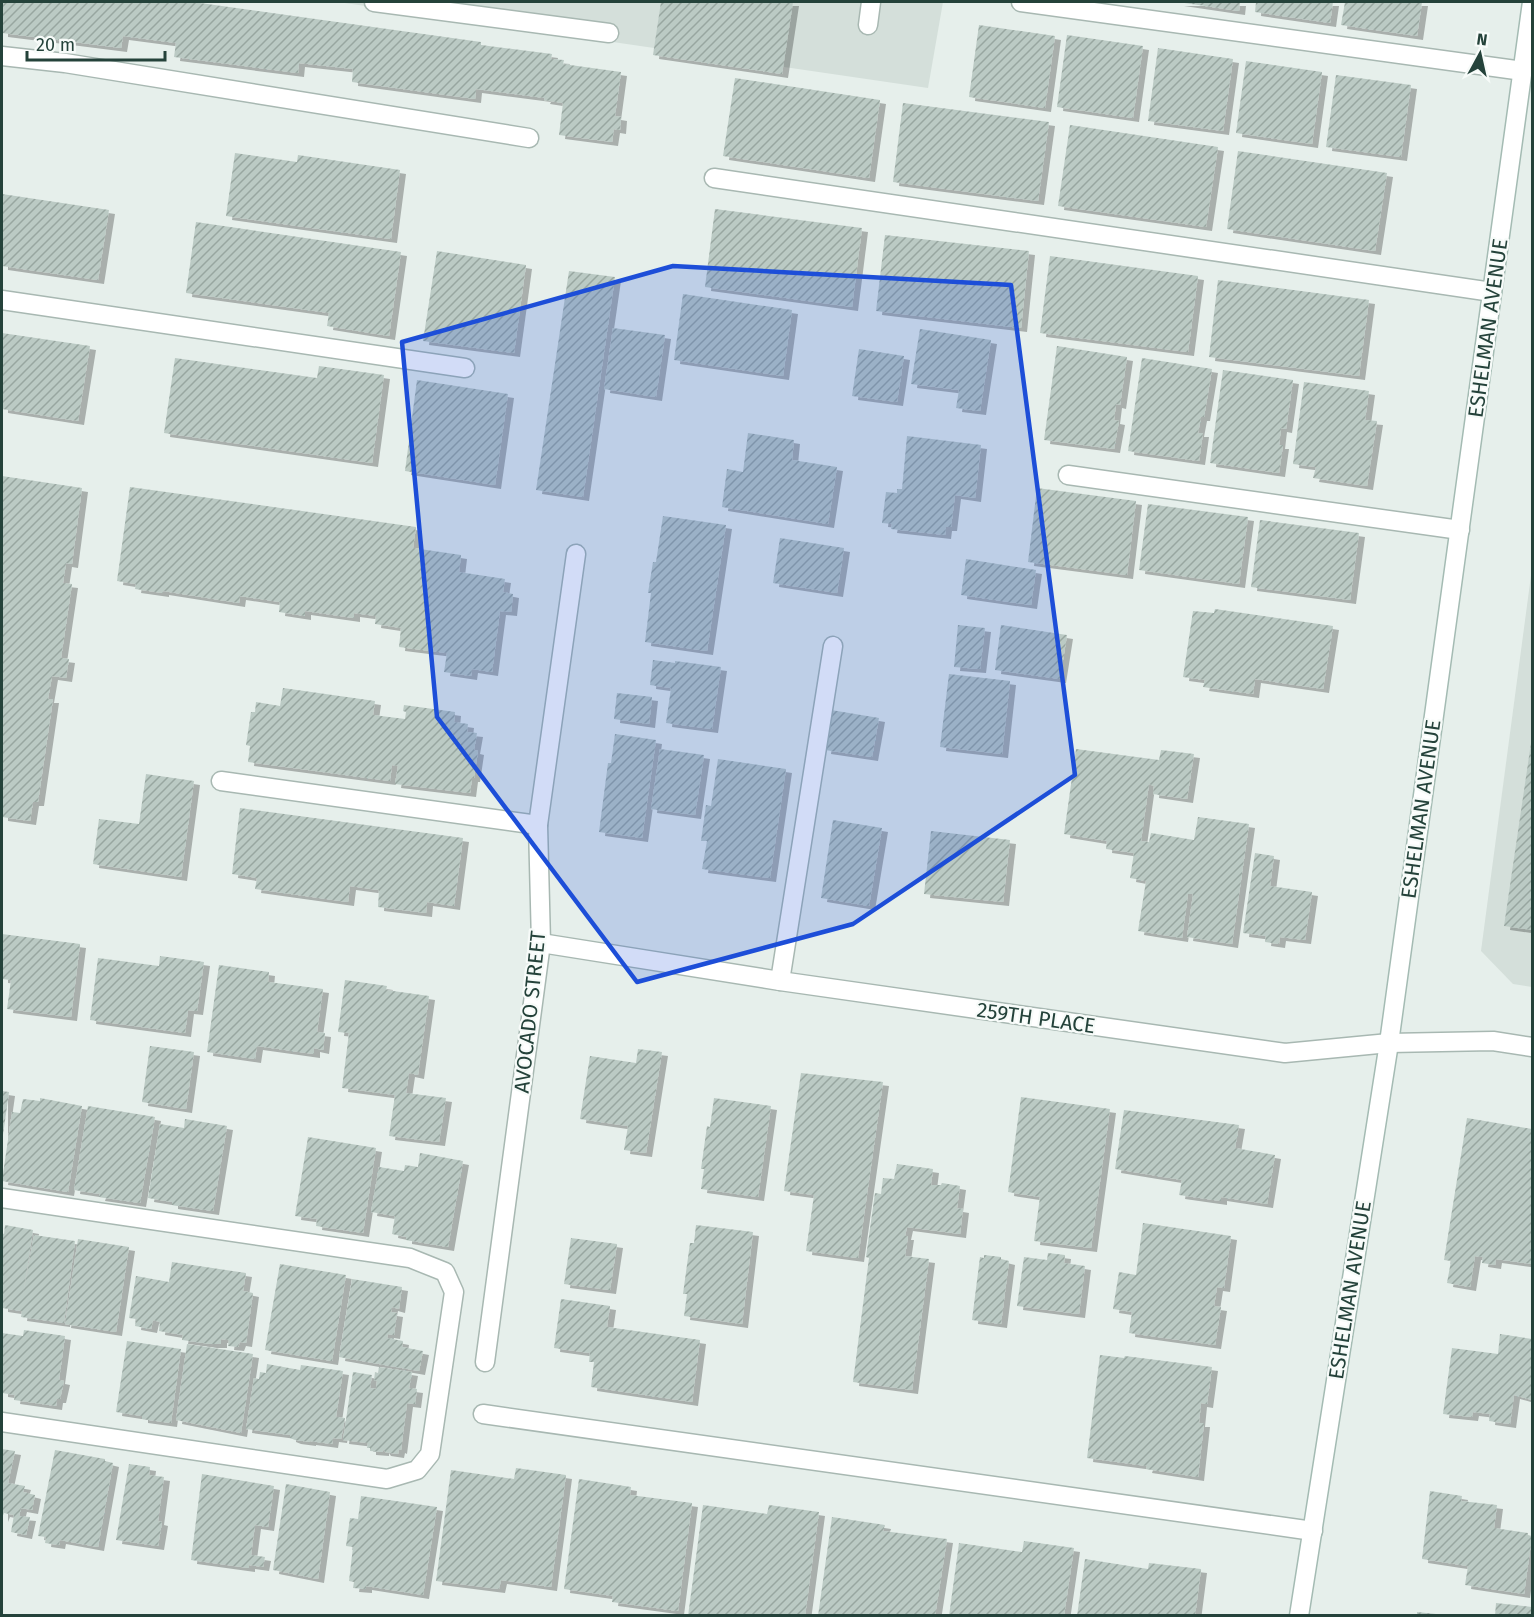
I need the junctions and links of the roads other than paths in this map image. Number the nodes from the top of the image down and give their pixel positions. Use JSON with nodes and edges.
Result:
{"nodes":[{"id":1,"x":374,"y":2,"type":"edge"},
{"id":2,"x":871,"y":2,"type":"edge"},
{"id":3,"x":1021,"y":2,"type":"edge"},
{"id":4,"x":1533,"y":2,"type":"edge"},
{"id":5,"x":868,"y":25,"type":"dead end"},
{"id":6,"x":609,"y":33,"type":"dead end"},
{"id":7,"x":2,"y":56,"type":"edge"},
{"id":8,"x":1523,"y":71,"type":"junction"},
{"id":9,"x":529,"y":138,"type":"dead end"},
{"id":10,"x":714,"y":178,"type":"dead end"},
{"id":11,"x":1492,"y":292,"type":"junction"},
{"id":12,"x":2,"y":300,"type":"edge"},
{"id":13,"x":465,"y":368,"type":"dead end"},
{"id":14,"x":1068,"y":475,"type":"dead end"},
{"id":15,"x":1460,"y":530,"type":"junction"},
{"id":16,"x":576,"y":554,"type":"dead end"},
{"id":17,"x":833,"y":646,"type":"dead end"},
{"id":18,"x":222,"y":781,"type":"dead end"},
{"id":19,"x":538,"y":825,"type":"junction"},
{"id":20,"x":541,"y":943,"type":"junction"},
{"id":21,"x":780,"y":981,"type":"junction"},
{"id":22,"x":1389,"y":1043,"type":"junction"},
{"id":23,"x":1533,"y":1047,"type":"edge"},
{"id":24,"x":2,"y":1198,"type":"edge"},
{"id":25,"x":485,"y":1362,"type":"dead end"},
{"id":26,"x":483,"y":1414,"type":"dead end"},
{"id":27,"x":2,"y":1422,"type":"edge"},
{"id":28,"x":1312,"y":1531,"type":"junction"},
{"id":29,"x":1299,"y":1616,"type":"edge"}],
"edges":[{"from":1,"to":6,"type":"street"},
{"from":2,"to":5,"type":"street"},
{"from":3,"to":8,"type":"street"},
{"from":4,"to":8,"type":"street","name":"ESHELMAN AVENUE"},
{"from":7,"to":9,"type":"street"},
{"from":8,"to":11,"type":"street","name":"ESHELMAN AVENUE"},
{"from":10,"to":11,"type":"street"},
{"from":11,"to":15,"type":"street","name":"ESHELMAN AVENUE"},
{"from":12,"to":13,"type":"street"},
{"from":14,"to":15,"type":"street"},
{"from":15,"to":22,"type":"street","name":"ESHELMAN AVENUE"},
{"from":16,"to":19,"type":"street","name":"AVOCADO STREET"},
{"from":17,"to":21,"type":"street"},
{"from":18,"to":19,"type":"street"},
{"from":19,"to":20,"type":"street","name":"AVOCADO STREET"},
{"from":20,"to":21,"type":"street","name":"259TH PLACE"},
{"from":20,"to":25,"type":"street","name":"AVOCADO STREET"},
{"from":21,"to":22,"type":"street","name":"259TH PLACE"},
{"from":22,"to":23,"type":"street","name":"259TH PLACE"},
{"from":22,"to":28,"type":"street","name":"ESHELMAN AVENUE"},
{"from":24,"to":27,"type":"street"},
{"from":26,"to":28,"type":"street"},
{"from":28,"to":29,"type":"street","name":"ESHELMAN AVENUE"}]}
